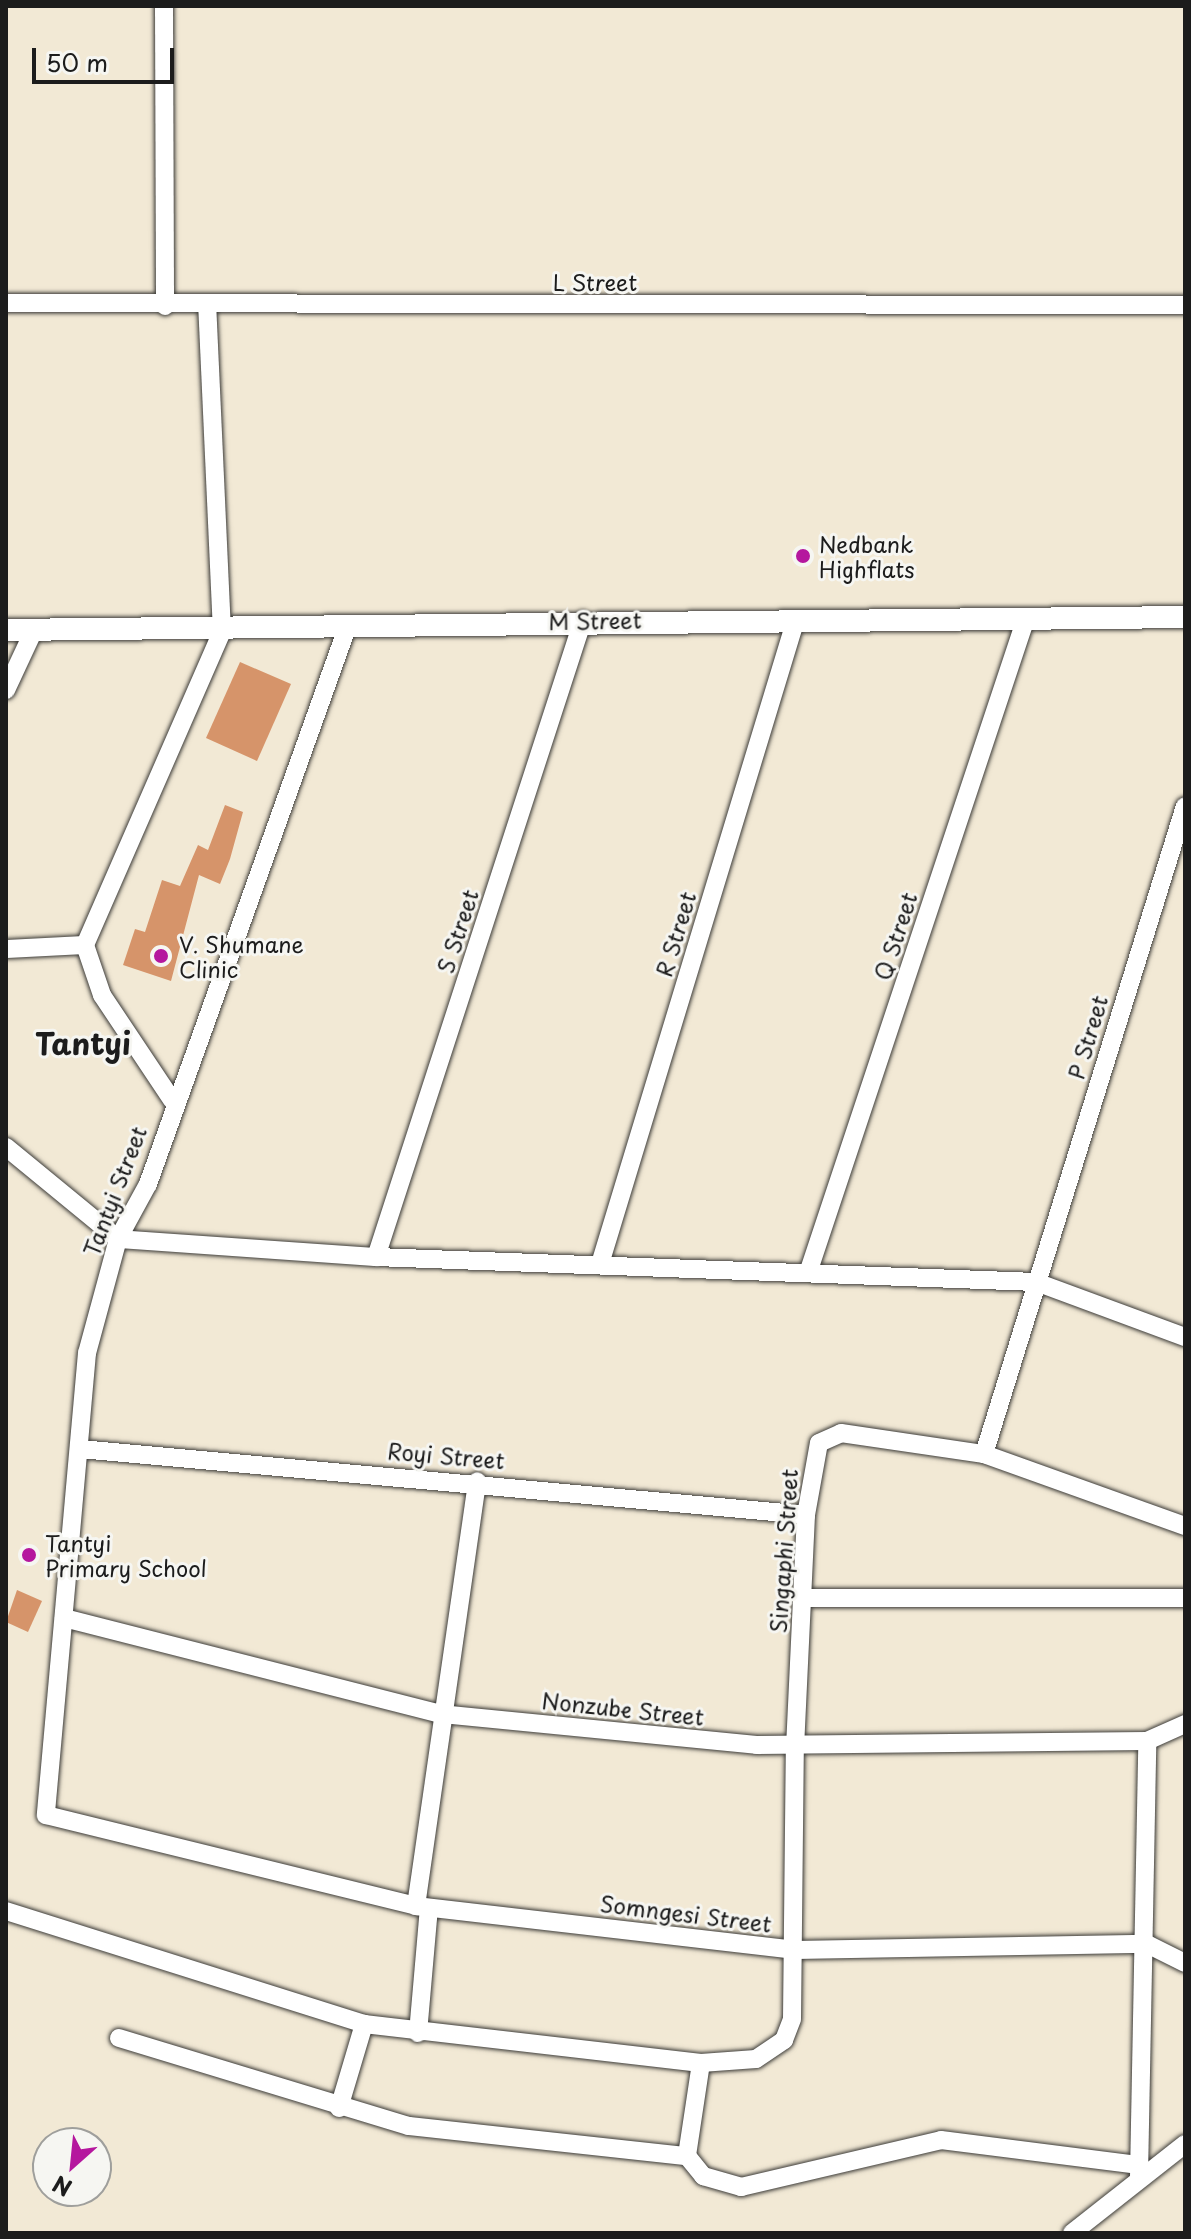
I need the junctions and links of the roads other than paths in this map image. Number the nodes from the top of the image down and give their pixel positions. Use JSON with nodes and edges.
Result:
{"nodes":[{"id":1,"x":164,"y":6,"type":"edge"},
{"id":2,"x":6,"y":303,"type":"edge"},
{"id":3,"x":1185,"y":305,"type":"edge"},
{"id":4,"x":165,"y":306,"type":"junction"},
{"id":5,"x":207,"y":306,"type":"junction"},
{"id":6,"x":1185,"y":617,"type":"edge"},
{"id":7,"x":1026,"y":618,"type":"junction"},
{"id":8,"x":796,"y":619,"type":"junction"},
{"id":9,"x":583,"y":620,"type":"junction"},
{"id":10,"x":347,"y":628,"type":"junction"},
{"id":11,"x":6,"y":630,"type":"edge"},
{"id":12,"x":34,"y":630,"type":"junction"},
{"id":13,"x":222,"y":632,"type":"junction"},
{"id":14,"x":6,"y":690,"type":"edge"},
{"id":15,"x":1185,"y":806,"type":"edge"},
{"id":16,"x":85,"y":945,"type":"junction"},
{"id":17,"x":6,"y":949,"type":"edge"},
{"id":18,"x":172,"y":1100,"type":"junction"},
{"id":19,"x":6,"y":1147,"type":"edge"},
{"id":20,"x":118,"y":1239,"type":"junction"},
{"id":21,"x":376,"y":1257,"type":"junction"},
{"id":22,"x":600,"y":1264,"type":"junction"},
{"id":23,"x":809,"y":1270,"type":"junction"},
{"id":24,"x":1036,"y":1282,"type":"junction"},
{"id":25,"x":1185,"y":1337,"type":"edge"},
{"id":26,"x":80,"y":1449,"type":"junction"},
{"id":27,"x":984,"y":1454,"type":"junction"},
{"id":28,"x":477,"y":1481,"type":"junction"},
{"id":29,"x":806,"y":1515,"type":"junction"},
{"id":30,"x":1185,"y":1526,"type":"edge"},
{"id":31,"x":803,"y":1598,"type":"junction"},
{"id":32,"x":1185,"y":1598,"type":"edge"},
{"id":33,"x":64,"y":1618,"type":"junction"},
{"id":34,"x":441,"y":1714,"type":"junction"},
{"id":35,"x":1185,"y":1724,"type":"edge"},
{"id":36,"x":1147,"y":1741,"type":"junction"},
{"id":37,"x":795,"y":1748,"type":"junction"},
{"id":38,"x":43,"y":1798,"type":"joint"},
{"id":39,"x":423,"y":1907,"type":"junction"},
{"id":40,"x":6,"y":1911,"type":"edge"},
{"id":41,"x":1147,"y":1944,"type":"junction"},
{"id":42,"x":795,"y":1950,"type":"junction"},
{"id":43,"x":1185,"y":1963,"type":"edge"},
{"id":44,"x":364,"y":2024,"type":"junction"},
{"id":45,"x":418,"y":2033,"type":"junction"},
{"id":46,"x":119,"y":2038,"type":"dead end"},
{"id":47,"x":701,"y":2063,"type":"junction"},
{"id":48,"x":339,"y":2108,"type":"junction"},
{"id":49,"x":1185,"y":2144,"type":"edge"},
{"id":50,"x":687,"y":2156,"type":"junction"},
{"id":51,"x":1139,"y":2170,"type":"junction"},
{"id":52,"x":1072,"y":2233,"type":"edge"}],
"edges":[{"from":1,"to":4,"type":"street"},
{"from":2,"to":4,"type":"street","name":"L Street"},
{"from":3,"to":5,"type":"street","name":"L Street"},
{"from":4,"to":5,"type":"street","name":"L Street"},
{"from":5,"to":13,"type":"street"},
{"from":6,"to":7,"type":"street","name":"M Street"},
{"from":7,"to":8,"type":"street","name":"M Street"},
{"from":7,"to":23,"type":"street","name":"Q Street"},
{"from":8,"to":9,"type":"street","name":"M Street"},
{"from":8,"to":22,"type":"street","name":"R Street"},
{"from":9,"to":10,"type":"street","name":"M Street"},
{"from":9,"to":21,"type":"street","name":"S Street"},
{"from":10,"to":13,"type":"street","name":"M Street"},
{"from":10,"to":18,"type":"street","name":"Tantyi Street"},
{"from":11,"to":12,"type":"street","name":"M Street"},
{"from":12,"to":13,"type":"street","name":"M Street"},
{"from":12,"to":14,"type":"street"},
{"from":13,"to":16,"type":"street"},
{"from":15,"to":24,"type":"street","name":"P Street"},
{"from":16,"to":17,"type":"street"},
{"from":16,"to":18,"type":"street"},
{"from":18,"to":20,"type":"street","name":"Tantyi Street"},
{"from":19,"to":20,"type":"street"},
{"from":20,"to":21,"type":"street"},
{"from":20,"to":26,"type":"street","name":"Tantyi Street"},
{"from":21,"to":22,"type":"street"},
{"from":22,"to":23,"type":"street"},
{"from":23,"to":24,"type":"street"},
{"from":24,"to":25,"type":"street"},
{"from":24,"to":27,"type":"street","name":"P Street"},
{"from":26,"to":28,"type":"street","name":"Royi Street"},
{"from":26,"to":33,"type":"street","name":"Tantyi Street"},
{"from":27,"to":29,"type":"street","name":"Singaphi Street"},
{"from":27,"to":30,"type":"street","name":"Singaphi Street"},
{"from":28,"to":29,"type":"street","name":"Royi Street"},
{"from":28,"to":34,"type":"street"},
{"from":29,"to":31,"type":"street","name":"Singaphi Street"},
{"from":31,"to":32,"type":"street"},
{"from":31,"to":37,"type":"street","name":"Singaphi Street"},
{"from":33,"to":34,"type":"street","name":"Nonzube Street"},
{"from":33,"to":38,"type":"street","name":"Tantyi Street"},
{"from":34,"to":37,"type":"street","name":"Nonzube Street"},
{"from":34,"to":39,"type":"street"},
{"from":35,"to":36,"type":"street","name":"Nonzube Street"},
{"from":36,"to":37,"type":"street","name":"Nonzube Street"},
{"from":36,"to":41,"type":"street"},
{"from":37,"to":42,"type":"street","name":"Singaphi Street"},
{"from":38,"to":39,"type":"street","name":"Somngesi Street"},
{"from":39,"to":42,"type":"street","name":"Somngesi Street"},
{"from":39,"to":45,"type":"street"},
{"from":40,"to":44,"type":"street","name":"Singaphi Street"},
{"from":41,"to":42,"type":"street","name":"Somngesi Street"},
{"from":41,"to":43,"type":"street"},
{"from":41,"to":51,"type":"street"},
{"from":42,"to":47,"type":"street","name":"Singaphi Street"},
{"from":44,"to":45,"type":"street","name":"Singaphi Street"},
{"from":44,"to":48,"type":"street"},
{"from":45,"to":47,"type":"street","name":"Singaphi Street"},
{"from":46,"to":48,"type":"street"},
{"from":47,"to":50,"type":"street"},
{"from":48,"to":50,"type":"street"},
{"from":49,"to":51,"type":"street"},
{"from":50,"to":51,"type":"street"},
{"from":51,"to":52,"type":"street"}]}
